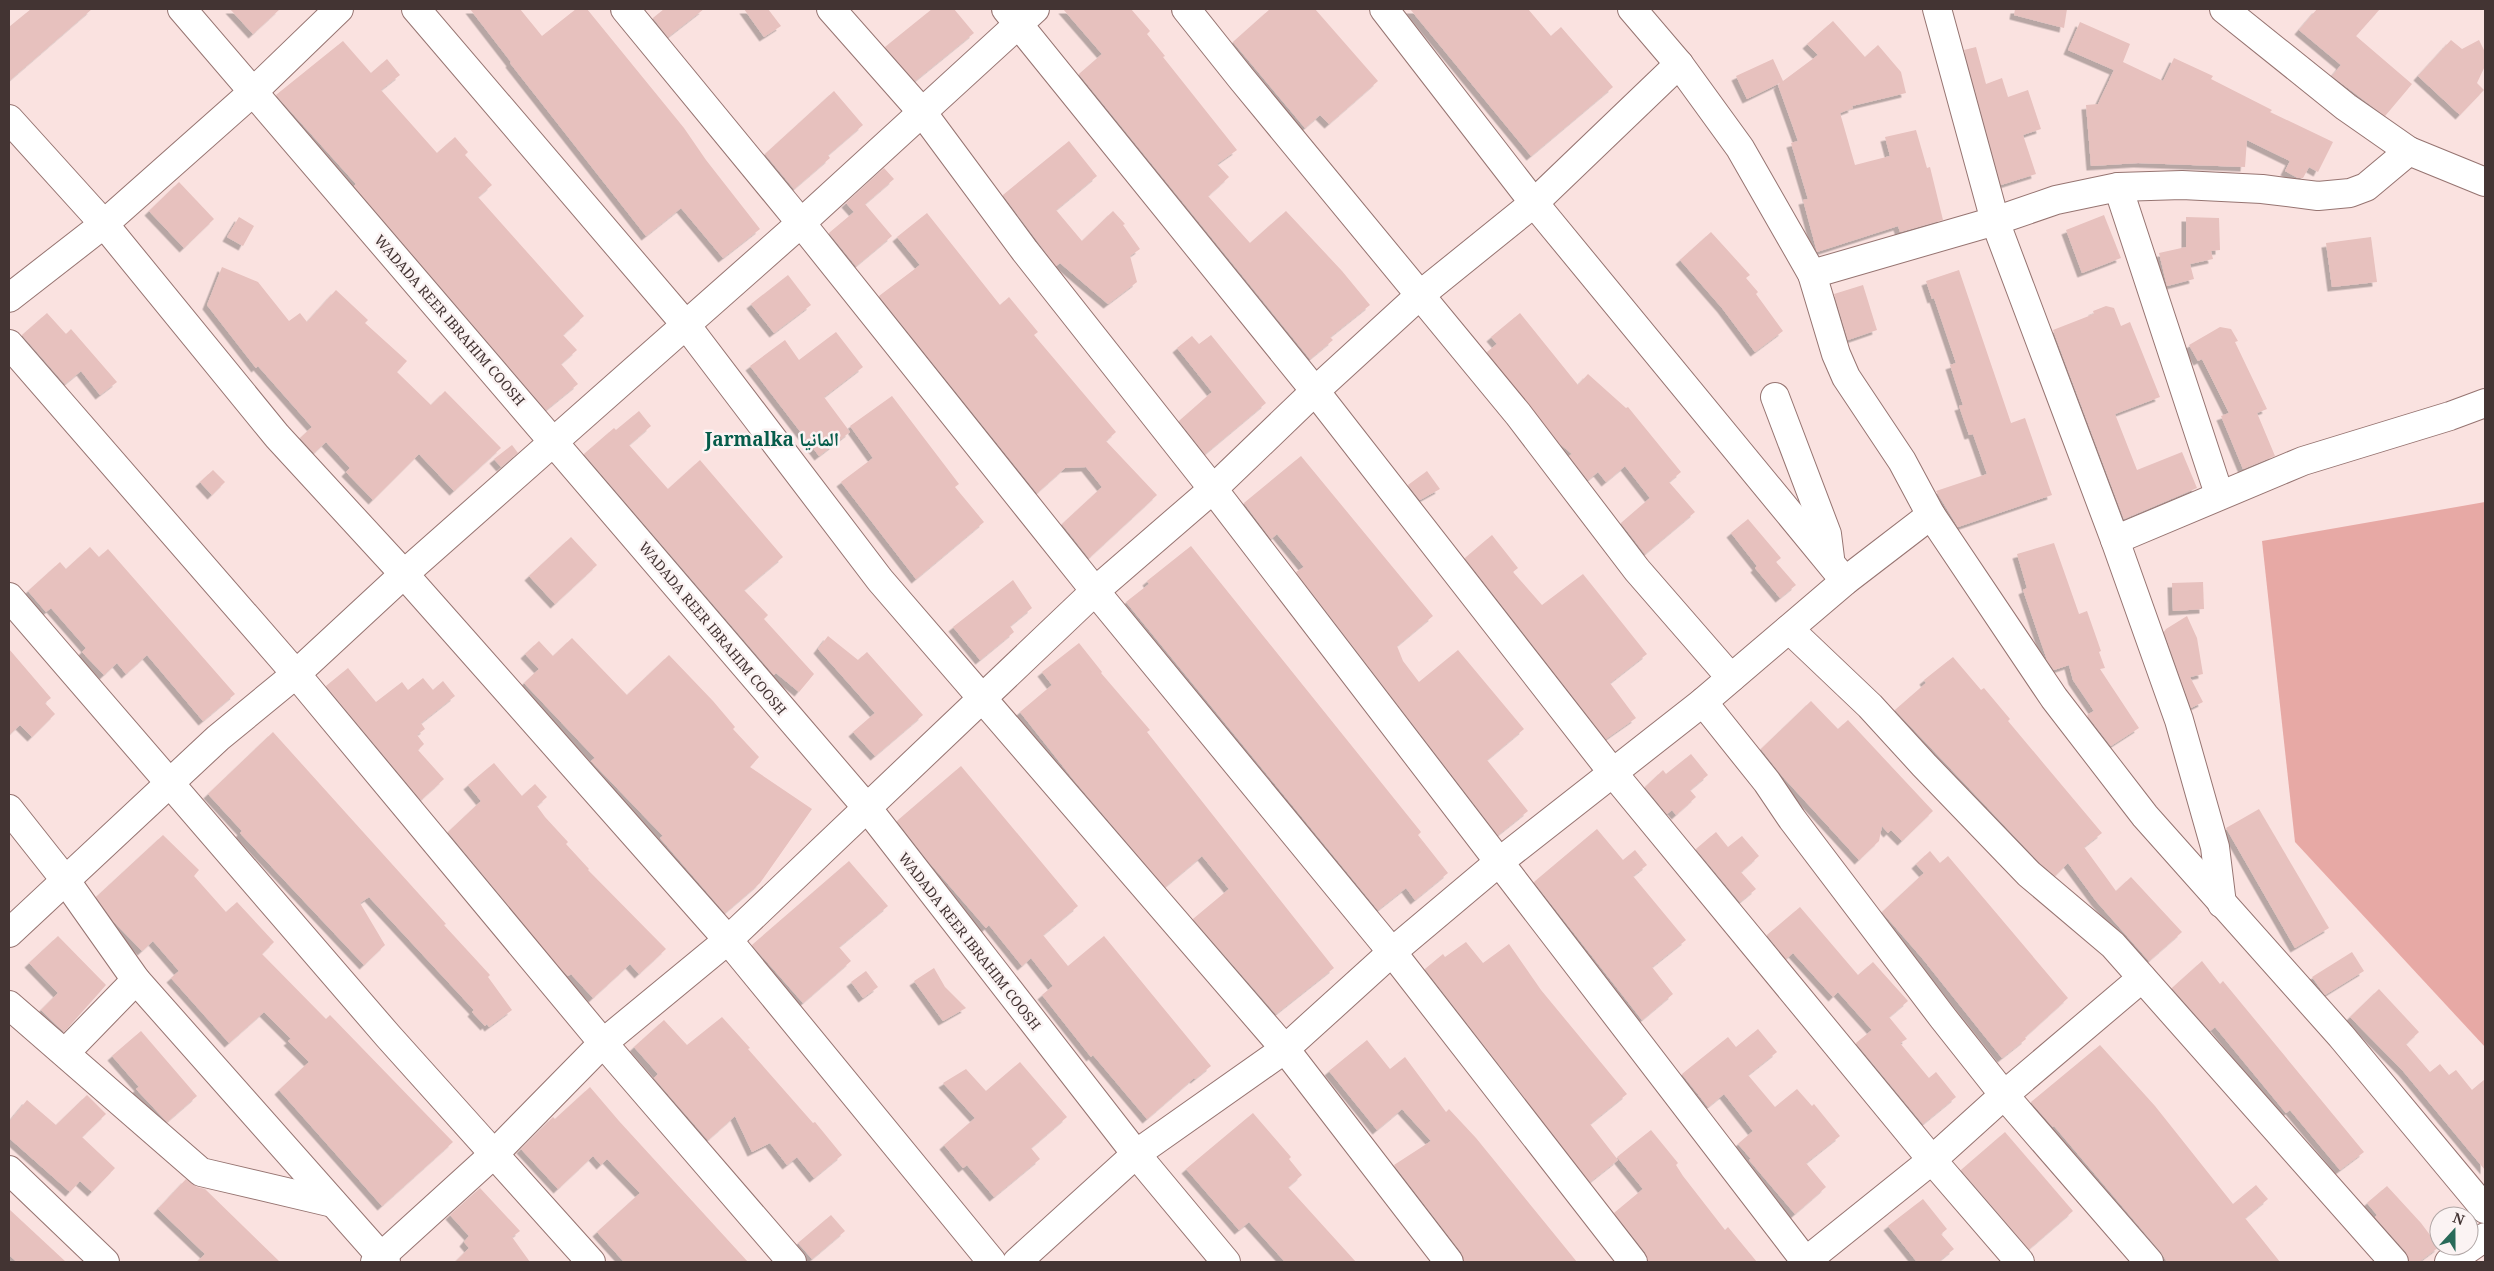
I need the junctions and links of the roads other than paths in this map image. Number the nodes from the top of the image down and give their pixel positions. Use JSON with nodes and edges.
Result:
{"nodes":[{"id":1,"x":182,"y":9,"type":"edge"},
{"id":2,"x":339,"y":9,"type":"edge"},
{"id":3,"x":416,"y":9,"type":"edge"},
{"id":4,"x":625,"y":9,"type":"edge"},
{"id":5,"x":832,"y":9,"type":"edge"},
{"id":6,"x":1186,"y":9,"type":"edge"},
{"id":7,"x":1384,"y":9,"type":"edge"},
{"id":8,"x":1632,"y":9,"type":"edge"},
{"id":9,"x":1937,"y":9,"type":"edge"},
{"id":10,"x":2224,"y":9,"type":"edge"},
{"id":11,"x":1020,"y":14,"type":"edge"},
{"id":12,"x":1679,"y":64,"type":"junction"},
{"id":13,"x":254,"y":92,"type":"junction"},
{"id":14,"x":922,"y":112,"type":"junction"},
{"id":15,"x":9,"y":119,"type":"edge"},
{"id":16,"x":2409,"y":151,"type":"junction"},
{"id":17,"x":2485,"y":182,"type":"edge"},
{"id":18,"x":2118,"y":187,"type":"junction"},
{"id":19,"x":1534,"y":203,"type":"junction"},
{"id":20,"x":1995,"y":221,"type":"junction"},
{"id":21,"x":800,"y":223,"type":"junction"},
{"id":22,"x":104,"y":224,"type":"junction"},
{"id":23,"x":1812,"y":274,"type":"junction"},
{"id":24,"x":1420,"y":295,"type":"junction"},
{"id":25,"x":9,"y":298,"type":"edge"},
{"id":26,"x":686,"y":325,"type":"junction"},
{"id":27,"x":9,"y":344,"type":"edge"},
{"id":28,"x":1315,"y":391,"type":"junction"},
{"id":29,"x":1775,"y":397,"type":"dead end"},
{"id":30,"x":2485,"y":403,"type":"edge"},
{"id":31,"x":555,"y":442,"type":"junction"},
{"id":32,"x":1213,"y":489,"type":"junction"},
{"id":33,"x":2219,"y":494,"type":"junction"},
{"id":34,"x":1931,"y":515,"type":"junction"},
{"id":35,"x":2115,"y":540,"type":"junction"},
{"id":36,"x":1838,"y":573,"type":"junction"},
{"id":37,"x":404,"y":574,"type":"junction"},
{"id":38,"x":1095,"y":591,"type":"junction"},
{"id":39,"x":9,"y":597,"type":"edge"},
{"id":40,"x":1789,"y":629,"type":"junction"},
{"id":41,"x":296,"y":674,"type":"junction"},
{"id":42,"x":1731,"y":678,"type":"junction"},
{"id":43,"x":982,"y":698,"type":"junction"},
{"id":44,"x":1703,"y":702,"type":"junction"},
{"id":45,"x":1613,"y":773,"type":"junction"},
{"id":46,"x":169,"y":783,"type":"junction"},
{"id":47,"x":9,"y":809,"type":"edge"},
{"id":48,"x":868,"y":809,"type":"junction"},
{"id":49,"x":1500,"y":862,"type":"junction"},
{"id":50,"x":66,"y":880,"type":"junction"},
{"id":51,"x":2222,"y":904,"type":"junction"},
{"id":52,"x":9,"y":933,"type":"edge"},
{"id":53,"x":728,"y":940,"type":"junction"},
{"id":54,"x":1392,"y":952,"type":"junction"},
{"id":55,"x":2142,"y":978,"type":"junction"},
{"id":56,"x":136,"y":980,"type":"junction"},
{"id":57,"x":9,"y":1005,"type":"edge"},
{"id":58,"x":603,"y":1043,"type":"junction"},
{"id":59,"x":1285,"y":1049,"type":"junction"},
{"id":60,"x":65,"y":1053,"type":"junction"},
{"id":61,"x":2004,"y":1095,"type":"junction"},
{"id":62,"x":495,"y":1154,"type":"junction"},
{"id":63,"x":1136,"y":1154,"type":"junction"},
{"id":64,"x":1932,"y":1160,"type":"junction"},
{"id":65,"x":9,"y":1170,"type":"edge"},
{"id":66,"x":333,"y":1203,"type":"junction"},
{"id":67,"x":2485,"y":1209,"type":"edge"},
{"id":68,"x":2485,"y":1237,"type":"edge"},
{"id":69,"x":381,"y":1260,"type":"edge"},
{"id":70,"x":105,"y":1262,"type":"edge"},
{"id":71,"x":591,"y":1262,"type":"edge"},
{"id":72,"x":792,"y":1262,"type":"edge"},
{"id":73,"x":992,"y":1262,"type":"edge"},
{"id":74,"x":1017,"y":1262,"type":"edge"},
{"id":75,"x":1226,"y":1262,"type":"edge"},
{"id":76,"x":1449,"y":1262,"type":"edge"},
{"id":77,"x":1633,"y":1262,"type":"edge"},
{"id":78,"x":1806,"y":1262,"type":"edge"},
{"id":79,"x":2020,"y":1262,"type":"edge"},
{"id":80,"x":2149,"y":1262,"type":"edge"},
{"id":81,"x":2394,"y":1262,"type":"edge"},
{"id":82,"x":2449,"y":1262,"type":"edge"}],
"edges":[{"from":1,"to":13,"type":"street","name":"WADADA REER IBRAHIM COOSH"},
{"from":2,"to":13,"type":"street"},
{"from":3,"to":26,"type":"street"},
{"from":4,"to":21,"type":"street"},
{"from":5,"to":14,"type":"street"},
{"from":6,"to":24,"type":"street"},
{"from":7,"to":19,"type":"street"},
{"from":8,"to":12,"type":"street"},
{"from":9,"to":20,"type":"street"},
{"from":10,"to":16,"type":"street"},
{"from":11,"to":14,"type":"street"},
{"from":11,"to":28,"type":"street"},
{"from":12,"to":19,"type":"street"},
{"from":12,"to":23,"type":"street"},
{"from":13,"to":22,"type":"street"},
{"from":13,"to":31,"type":"street","name":"WADADA REER IBRAHIM COOSH"},
{"from":14,"to":21,"type":"street"},
{"from":14,"to":32,"type":"street"},
{"from":15,"to":22,"type":"street"},
{"from":16,"to":17,"type":"street"},
{"from":16,"to":18,"type":"street"},
{"from":18,"to":20,"type":"street"},
{"from":18,"to":33,"type":"street"},
{"from":19,"to":24,"type":"street"},
{"from":19,"to":36,"type":"street"},
{"from":20,"to":23,"type":"street"},
{"from":20,"to":35,"type":"street"},
{"from":21,"to":26,"type":"street"},
{"from":21,"to":38,"type":"street"},
{"from":22,"to":25,"type":"street"},
{"from":22,"to":37,"type":"street"},
{"from":23,"to":34,"type":"street"},
{"from":24,"to":28,"type":"street"},
{"from":24,"to":42,"type":"street"},
{"from":26,"to":31,"type":"street"},
{"from":26,"to":43,"type":"street"},
{"from":27,"to":41,"type":"street"},
{"from":28,"to":32,"type":"street"},
{"from":28,"to":45,"type":"street"},
{"from":29,"to":36,"type":"street"},
{"from":30,"to":33,"type":"street"},
{"from":31,"to":37,"type":"street"},
{"from":31,"to":48,"type":"street","name":"WADADA REER IBRAHIM COOSH"},
{"from":32,"to":38,"type":"street"},
{"from":32,"to":49,"type":"street"},
{"from":33,"to":35,"type":"street"},
{"from":34,"to":36,"type":"street"},
{"from":34,"to":51,"type":"street"},
{"from":35,"to":51,"type":"street"},
{"from":36,"to":40,"type":"street"},
{"from":37,"to":41,"type":"street"},
{"from":37,"to":53,"type":"street"},
{"from":38,"to":43,"type":"street"},
{"from":38,"to":54,"type":"street"},
{"from":39,"to":46,"type":"street"},
{"from":40,"to":42,"type":"street"},
{"from":40,"to":55,"type":"street"},
{"from":41,"to":46,"type":"street"},
{"from":41,"to":58,"type":"street"},
{"from":42,"to":44,"type":"street"},
{"from":43,"to":48,"type":"street"},
{"from":43,"to":59,"type":"street"},
{"from":44,"to":45,"type":"street"},
{"from":44,"to":61,"type":"street"},
{"from":45,"to":49,"type":"street"},
{"from":45,"to":64,"type":"street"},
{"from":46,"to":50,"type":"street"},
{"from":46,"to":62,"type":"street"},
{"from":47,"to":50,"type":"street"},
{"from":48,"to":53,"type":"street"},
{"from":48,"to":63,"type":"street","name":"WADADA REER IBRAHIM COOSH"},
{"from":49,"to":54,"type":"street"},
{"from":49,"to":78,"type":"street"},
{"from":50,"to":52,"type":"street"},
{"from":50,"to":56,"type":"street"},
{"from":51,"to":67,"type":"street"},
{"from":53,"to":58,"type":"street"},
{"from":53,"to":73,"type":"street"},
{"from":54,"to":59,"type":"street"},
{"from":54,"to":77,"type":"street"},
{"from":55,"to":61,"type":"street"},
{"from":55,"to":81,"type":"street"},
{"from":56,"to":60,"type":"street"},
{"from":56,"to":66,"type":"street"},
{"from":57,"to":60,"type":"street"},
{"from":58,"to":62,"type":"street"},
{"from":58,"to":72,"type":"street"},
{"from":59,"to":63,"type":"street"},
{"from":59,"to":76,"type":"street"},
{"from":60,"to":66,"type":"street"},
{"from":61,"to":64,"type":"street"},
{"from":61,"to":80,"type":"street"},
{"from":62,"to":69,"type":"street"},
{"from":62,"to":71,"type":"street"},
{"from":63,"to":74,"type":"street"},
{"from":63,"to":75,"type":"street","name":"WADADA REER IBRAHIM COOSH"},
{"from":64,"to":78,"type":"street"},
{"from":64,"to":79,"type":"street"},
{"from":65,"to":70,"type":"street"},
{"from":66,"to":69,"type":"street"},
{"from":68,"to":82,"type":"street"}]}
